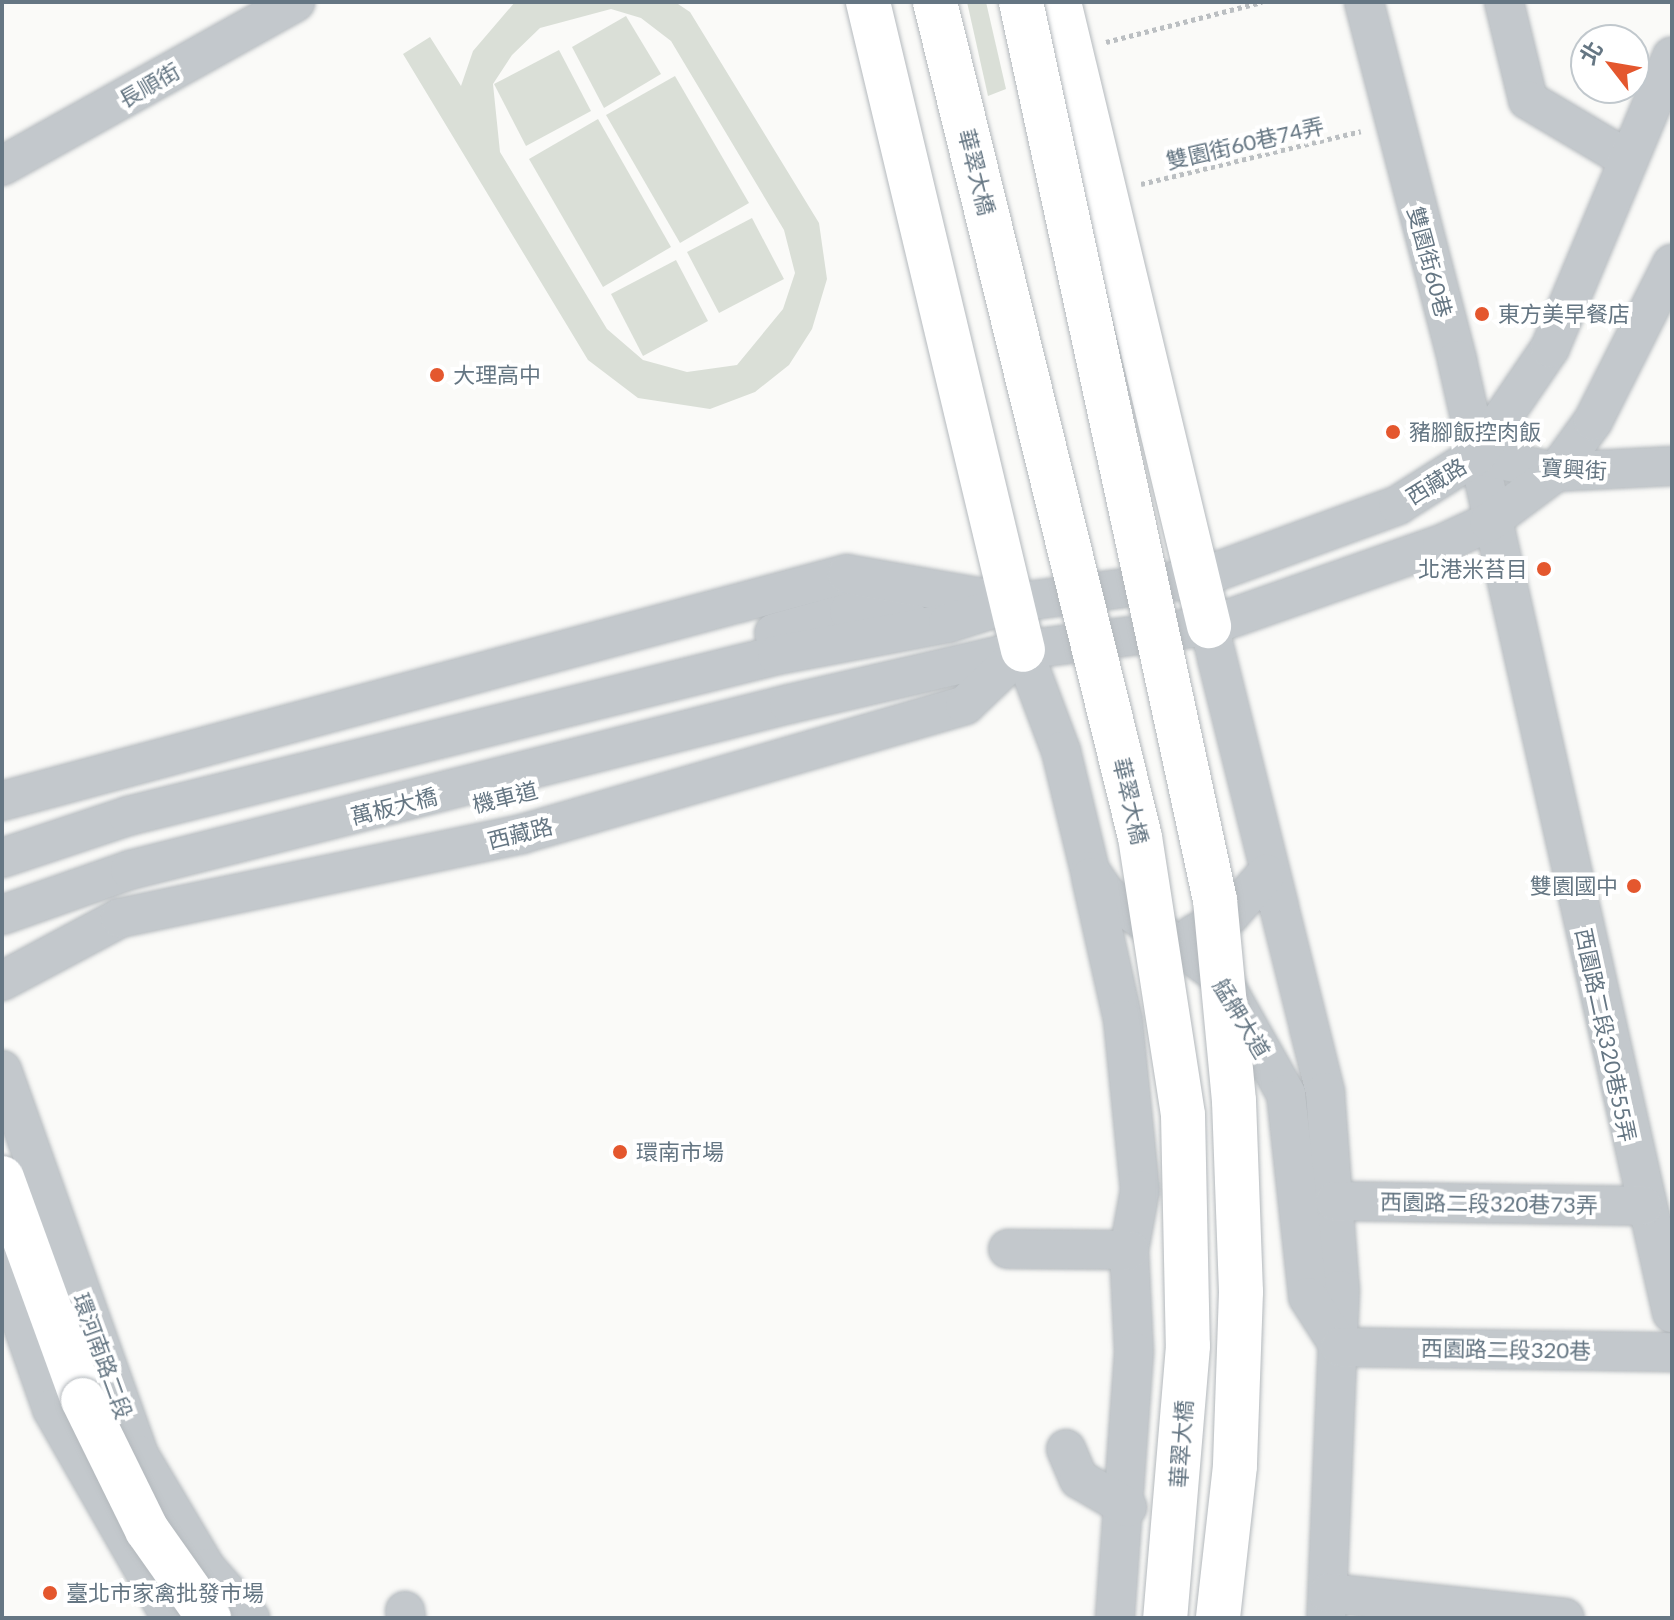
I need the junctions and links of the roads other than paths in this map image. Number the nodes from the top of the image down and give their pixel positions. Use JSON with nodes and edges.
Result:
{"nodes":[{"id":1,"x":295,"y":2,"type":"edge"},
{"id":2,"x":868,"y":2,"type":"edge"},
{"id":3,"x":935,"y":2,"type":"edge"},
{"id":4,"x":1021,"y":2,"type":"edge"},
{"id":5,"x":1059,"y":2,"type":"edge"},
{"id":6,"x":1364,"y":2,"type":"edge"},
{"id":7,"x":1504,"y":2,"type":"edge"},
{"id":8,"x":1672,"y":57,"type":"edge"},
{"id":9,"x":1629,"y":160,"type":"junction"},
{"id":10,"x":2,"y":166,"type":"edge"},
{"id":11,"x":1672,"y":264,"type":"edge"},
{"id":12,"x":1477,"y":455,"type":"junction"},
{"id":13,"x":1672,"y":466,"type":"edge"},
{"id":14,"x":1556,"y":472,"type":"junction"},
{"id":15,"x":1489,"y":522,"type":"junction"},
{"id":16,"x":1199,"y":578,"type":"junction"},
{"id":17,"x":1012,"y":603,"type":"junction"},
{"id":18,"x":1209,"y":626,"type":"junction"},
{"id":19,"x":774,"y":644,"type":"junction"},
{"id":20,"x":1023,"y":650,"type":"junction"},
{"id":21,"x":791,"y":714,"type":"junction"},
{"id":22,"x":2,"y":801,"type":"edge"},
{"id":23,"x":2,"y":843,"type":"edge"},
{"id":24,"x":2,"y":858,"type":"edge"},
{"id":25,"x":1090,"y":871,"type":"junction"},
{"id":26,"x":1266,"y":874,"type":"junction"},
{"id":27,"x":2,"y":915,"type":"edge"},
{"id":28,"x":1163,"y":935,"type":"junction"},
{"id":29,"x":2,"y":937,"type":"edge"},
{"id":30,"x":2,"y":981,"type":"edge"},
{"id":31,"x":2,"y":1070,"type":"edge"},
{"id":32,"x":2,"y":1178,"type":"edge"},
{"id":33,"x":1335,"y":1201,"type":"junction"},
{"id":34,"x":1643,"y":1206,"type":"junction"},
{"id":35,"x":1008,"y":1249,"type":"dead end"},
{"id":36,"x":1129,"y":1250,"type":"junction"},
{"id":37,"x":2,"y":1267,"type":"edge"},
{"id":38,"x":1672,"y":1313,"type":"edge"},
{"id":39,"x":1340,"y":1347,"type":"junction"},
{"id":40,"x":1672,"y":1352,"type":"edge"},
{"id":41,"x":1066,"y":1449,"type":"dead end"},
{"id":42,"x":1127,"y":1507,"type":"junction"},
{"id":43,"x":206,"y":1568,"type":"junction"},
{"id":44,"x":1327,"y":1605,"type":"edge"},
{"id":45,"x":164,"y":1610,"type":"edge"},
{"id":46,"x":209,"y":1618,"type":"edge"},
{"id":47,"x":250,"y":1618,"type":"edge"},
{"id":48,"x":1115,"y":1618,"type":"edge"},
{"id":49,"x":1165,"y":1618,"type":"edge"},
{"id":50,"x":1218,"y":1618,"type":"edge"},
{"id":51,"x":1565,"y":1618,"type":"edge"}],
"edges":[{"from":1,"to":10,"type":"street","name":"長順街"},
{"from":2,"to":17,"type":"main road"},
{"from":3,"to":49,"type":"main road","name":"華翠大橋","bridge":true},
{"from":4,"to":50,"type":"main road","bridge":true},
{"from":5,"to":16,"type":"main road"},
{"from":6,"to":12,"type":"street","name":"雙園街60巷"},
{"from":7,"to":9,"type":"street"},
{"from":8,"to":9,"type":"street","name":"西藏路"},
{"from":9,"to":12,"type":"street","name":"西藏路"},
{"from":11,"to":14,"type":"street"},
{"from":12,"to":14,"type":"street","name":"寶興街"},
{"from":12,"to":15,"type":"street","name":"雙園街60巷"},
{"from":12,"to":16,"type":"street","name":"西藏路"},
{"from":13,"to":14,"type":"street","name":"寶興街"},
{"from":14,"to":15,"type":"street"},
{"from":15,"to":18,"type":"street"},
{"from":15,"to":34,"type":"street","name":"西園路二段320巷55弄"},
{"from":16,"to":17,"type":"street","name":"西藏路"},
{"from":16,"to":18,"type":"main road"},
{"from":17,"to":19,"type":"street","name":"西藏路"},
{"from":17,"to":20,"type":"main road"},
{"from":17,"to":22,"type":"street","name":"西藏路"},
{"from":18,"to":20,"type":"street"},
{"from":18,"to":26,"type":"street"},
{"from":19,"to":23,"type":"street"},
{"from":19,"to":24,"type":"street"},
{"from":20,"to":21,"type":"street"},
{"from":20,"to":25,"type":"street","name":"艋舺大道"},
{"from":20,"to":30,"type":"street","name":"西藏路"},
{"from":21,"to":27,"type":"street","name":"萬板大橋"},
{"from":21,"to":29,"type":"street","name":"機車道"},
{"from":25,"to":28,"type":"street","name":"艋舺大道"},
{"from":25,"to":36,"type":"street"},
{"from":26,"to":28,"type":"street"},
{"from":26,"to":33,"type":"street"},
{"from":28,"to":39,"type":"street","name":"艋舺大道"},
{"from":31,"to":43,"type":"street","name":"環河南路二段"},
{"from":32,"to":46,"type":"main road","bridge":true},
{"from":33,"to":34,"type":"street","name":"西園路二段320巷73弄"},
{"from":33,"to":39,"type":"street"},
{"from":34,"to":38,"type":"street","name":"西園路二段320巷55弄"},
{"from":35,"to":36,"type":"street"},
{"from":36,"to":42,"type":"street"},
{"from":37,"to":45,"type":"street"},
{"from":39,"to":40,"type":"street","name":"西園路二段320巷"},
{"from":39,"to":44,"type":"street"},
{"from":41,"to":42,"type":"street"},
{"from":42,"to":48,"type":"street"},
{"from":43,"to":45,"type":"street"},
{"from":43,"to":47,"type":"street","name":"環河南路二段"},
{"from":44,"to":51,"type":"street"}]}
